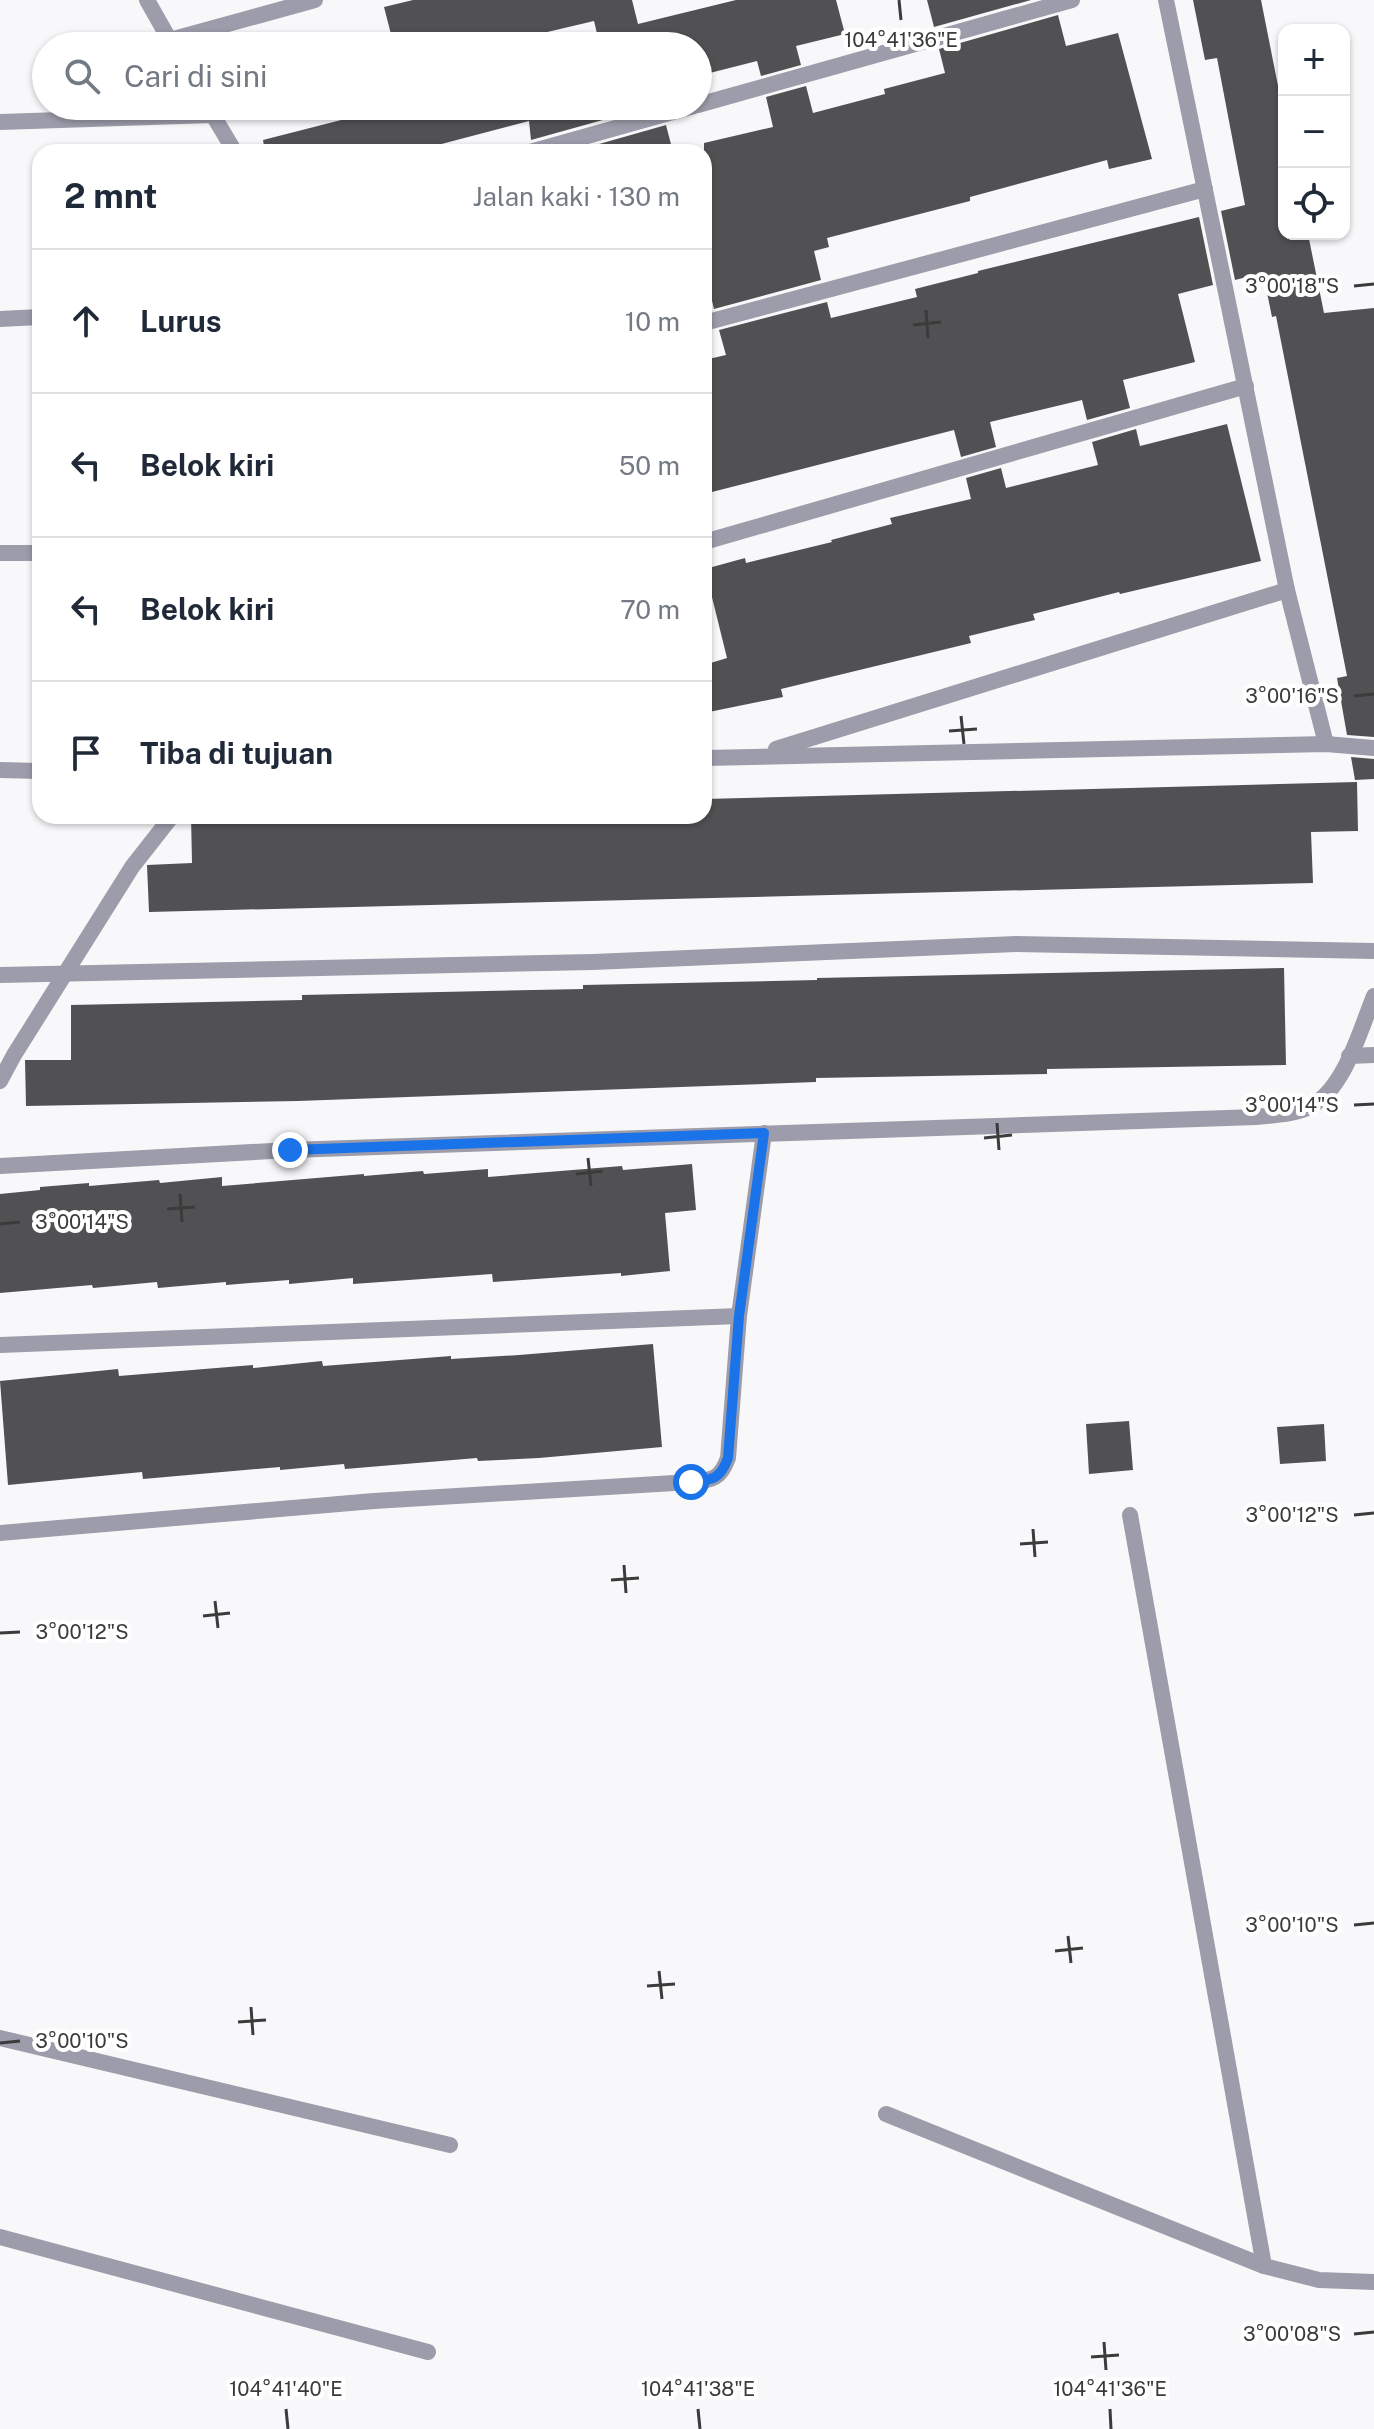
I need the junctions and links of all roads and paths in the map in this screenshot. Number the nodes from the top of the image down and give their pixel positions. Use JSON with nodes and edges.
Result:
{"nodes":[{"id":1,"x":147,"y":0,"type":"edge"},
{"id":2,"x":315,"y":0,"type":"edge"},
{"id":3,"x":1072,"y":0,"type":"edge"},
{"id":4,"x":1166,"y":0,"type":"edge"},
{"id":5,"x":165,"y":32,"type":"edge"},
{"id":6,"x":208,"y":32,"type":"edge"},
{"id":7,"x":712,"y":101,"type":"edge"},
{"id":8,"x":35,"y":120,"type":"edge"},
{"id":9,"x":216,"y":120,"type":"edge"},
{"id":10,"x":645,"y":120,"type":"edge"},
{"id":11,"x":0,"y":122,"type":"edge"},
{"id":12,"x":230,"y":144,"type":"edge"},
{"id":13,"x":559,"y":144,"type":"edge"},
{"id":14,"x":1205,"y":189,"type":"junction"},
{"id":15,"x":32,"y":317,"type":"edge"},
{"id":16,"x":0,"y":319,"type":"edge"},
{"id":17,"x":712,"y":321,"type":"edge"},
{"id":18,"x":1246,"y":386,"type":"junction"},
{"id":19,"x":712,"y":540,"type":"edge"},
{"id":20,"x":0,"y":553,"type":"edge"},
{"id":21,"x":32,"y":553,"type":"edge"},
{"id":22,"x":1287,"y":590,"type":"junction"},
{"id":23,"x":1326,"y":744,"type":"junction"},
{"id":24,"x":1374,"y":748,"type":"edge"},
{"id":25,"x":755,"y":756,"type":"junction"},
{"id":26,"x":712,"y":758,"type":"edge"},
{"id":27,"x":0,"y":770,"type":"edge"},
{"id":28,"x":32,"y":771,"type":"edge"},
{"id":29,"x":166,"y":824,"type":"edge"},
{"id":30,"x":1374,"y":951,"type":"edge"},
{"id":31,"x":66,"y":973,"type":"junction"},
{"id":32,"x":0,"y":975,"type":"edge"},
{"id":33,"x":1374,"y":996,"type":"edge"},
{"id":34,"x":1374,"y":1055,"type":"edge"},
{"id":35,"x":1349,"y":1056,"type":"junction"},
{"id":36,"x":0,"y":1081,"type":"edge"},
{"id":37,"x":764,"y":1133,"type":"junction"},
{"id":38,"x":0,"y":1166,"type":"edge"},
{"id":39,"x":739,"y":1316,"type":"junction"},
{"id":40,"x":0,"y":1345,"type":"edge"},
{"id":41,"x":1130,"y":1515,"type":"dead end"},
{"id":42,"x":0,"y":1533,"type":"edge"},
{"id":43,"x":0,"y":2038,"type":"edge"},
{"id":44,"x":886,"y":2114,"type":"dead end"},
{"id":45,"x":450,"y":2145,"type":"dead end"},
{"id":46,"x":0,"y":2237,"type":"edge"},
{"id":47,"x":1264,"y":2266,"type":"junction"},
{"id":48,"x":1374,"y":2282,"type":"edge"},
{"id":49,"x":428,"y":2352,"type":"dead end"}],
"edges":[{"from":1,"to":5,"type":"street"},
{"from":2,"to":6,"type":"street"},
{"from":3,"to":7,"type":"street"},
{"from":4,"to":14,"type":"street"},
{"from":8,"to":11,"type":"street"},
{"from":9,"to":12,"type":"street"},
{"from":10,"to":13,"type":"street"},
{"from":14,"to":17,"type":"street"},
{"from":14,"to":18,"type":"street"},
{"from":15,"to":16,"type":"street"},
{"from":18,"to":19,"type":"street"},
{"from":18,"to":22,"type":"street"},
{"from":20,"to":21,"type":"street"},
{"from":22,"to":23,"type":"street"},
{"from":22,"to":25,"type":"street"},
{"from":23,"to":24,"type":"street"},
{"from":23,"to":25,"type":"street"},
{"from":25,"to":26,"type":"street"},
{"from":27,"to":28,"type":"street"},
{"from":29,"to":31,"type":"street"},
{"from":30,"to":31,"type":"street"},
{"from":31,"to":32,"type":"street"},
{"from":31,"to":36,"type":"street"},
{"from":33,"to":35,"type":"street"},
{"from":34,"to":35,"type":"street"},
{"from":35,"to":37,"type":"street"},
{"from":37,"to":38,"type":"street"},
{"from":37,"to":39,"type":"street"},
{"from":39,"to":40,"type":"street"},
{"from":39,"to":42,"type":"street"},
{"from":41,"to":47,"type":"street"},
{"from":43,"to":45,"type":"street"},
{"from":44,"to":47,"type":"street"},
{"from":46,"to":49,"type":"street"},
{"from":47,"to":48,"type":"street"}]}
